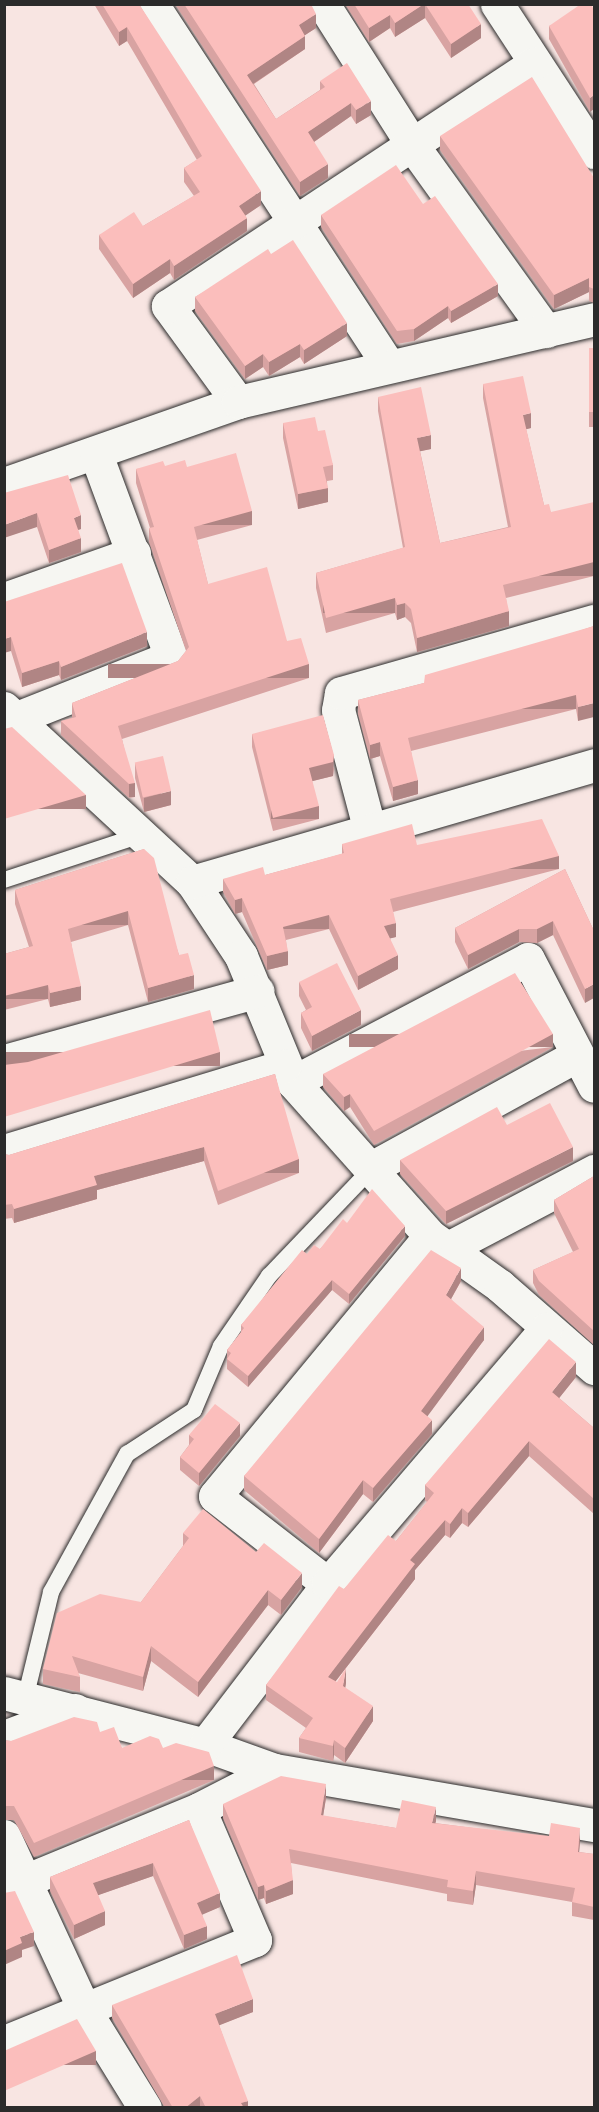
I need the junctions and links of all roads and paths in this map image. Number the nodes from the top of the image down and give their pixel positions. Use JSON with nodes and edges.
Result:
{"nodes":[{"id":1,"x":152,"y":4,"type":"edge"},
{"id":2,"x":323,"y":4,"type":"edge"},
{"id":3,"x":497,"y":4,"type":"edge"},
{"id":4,"x":535,"y":63,"type":"junction"},
{"id":5,"x":413,"y":146,"type":"junction"},
{"id":6,"x":594,"y":152,"type":"edge"},
{"id":7,"x":296,"y":221,"type":"junction"},
{"id":8,"x":594,"y":319,"type":"edge"},
{"id":9,"x":546,"y":331,"type":"junction"},
{"id":10,"x":387,"y":363,"type":"junction"},
{"id":11,"x":238,"y":402,"type":"junction"},
{"id":12,"x":96,"y":454,"type":"junction"},
{"id":13,"x":4,"y":484,"type":"edge"},
{"id":14,"x":134,"y":553,"type":"junction"},
{"id":15,"x":4,"y":599,"type":"edge"},
{"id":16,"x":594,"y":621,"type":"edge"},
{"id":17,"x":9,"y":717,"type":"edge"},
{"id":18,"x":594,"y":765,"type":"edge"},
{"id":19,"x":369,"y":827,"type":"junction"},
{"id":20,"x":145,"y":834,"type":"junction"},
{"id":21,"x":4,"y":880,"type":"edge"},
{"id":22,"x":192,"y":882,"type":"junction"},
{"id":23,"x":258,"y":991,"type":"junction"},
{"id":24,"x":576,"y":1056,"type":"junction"},
{"id":25,"x":4,"y":1061,"type":"edge"},
{"id":26,"x":289,"y":1074,"type":"junction"},
{"id":27,"x":594,"y":1086,"type":"edge"},
{"id":28,"x":4,"y":1151,"type":"edge"},
{"id":29,"x":373,"y":1167,"type":"junction"},
{"id":30,"x":590,"y":1183,"type":"edge"},
{"id":31,"x":439,"y":1242,"type":"junction"},
{"id":32,"x":546,"y":1329,"type":"junction"},
{"id":33,"x":594,"y":1368,"type":"edge"},
{"id":34,"x":328,"y":1584,"type":"junction"},
{"id":35,"x":15,"y":1696,"type":"edge"},
{"id":36,"x":75,"y":1710,"type":"junction"},
{"id":37,"x":4,"y":1737,"type":"edge"},
{"id":38,"x":205,"y":1745,"type":"junction"},
{"id":39,"x":274,"y":1770,"type":"junction"},
{"id":40,"x":199,"y":1809,"type":"junction"},
{"id":41,"x":594,"y":1825,"type":"edge"},
{"id":42,"x":4,"y":1836,"type":"edge"},
{"id":43,"x":15,"y":1884,"type":"edge"},
{"id":44,"x":84,"y":2011,"type":"junction"},
{"id":45,"x":4,"y":2042,"type":"edge"},
{"id":46,"x":145,"y":2108,"type":"edge"}],
"edges":[{"from":1,"to":7,"type":"street"},
{"from":2,"to":5,"type":"street"},
{"from":3,"to":4,"type":"street"},
{"from":4,"to":5,"type":"street"},
{"from":4,"to":6,"type":"street"},
{"from":5,"to":7,"type":"street"},
{"from":5,"to":9,"type":"street"},
{"from":7,"to":10,"type":"street"},
{"from":7,"to":11,"type":"street"},
{"from":8,"to":9,"type":"street"},
{"from":9,"to":10,"type":"street"},
{"from":10,"to":11,"type":"street"},
{"from":11,"to":12,"type":"street"},
{"from":12,"to":13,"type":"street"},
{"from":12,"to":14,"type":"street"},
{"from":14,"to":15,"type":"street"},
{"from":14,"to":17,"type":"street"},
{"from":16,"to":19,"type":"street"},
{"from":17,"to":20,"type":"street"},
{"from":18,"to":19,"type":"street"},
{"from":19,"to":22,"type":"street"},
{"from":20,"to":21,"type":"lane"},
{"from":20,"to":22,"type":"street"},
{"from":22,"to":23,"type":"street"},
{"from":23,"to":25,"type":"street"},
{"from":23,"to":26,"type":"street"},
{"from":24,"to":26,"type":"street"},
{"from":24,"to":27,"type":"street"},
{"from":24,"to":29,"type":"street"},
{"from":26,"to":28,"type":"street"},
{"from":26,"to":29,"type":"street"},
{"from":29,"to":31,"type":"street"},
{"from":29,"to":35,"type":"lane"},
{"from":30,"to":31,"type":"street"},
{"from":31,"to":32,"type":"street"},
{"from":31,"to":34,"type":"street"},
{"from":32,"to":33,"type":"street"},
{"from":32,"to":34,"type":"street"},
{"from":34,"to":38,"type":"street"},
{"from":35,"to":36,"type":"street"},
{"from":36,"to":37,"type":"street"},
{"from":36,"to":38,"type":"street"},
{"from":38,"to":39,"type":"street"},
{"from":39,"to":40,"type":"street"},
{"from":39,"to":41,"type":"street"},
{"from":40,"to":43,"type":"street"},
{"from":40,"to":44,"type":"street"},
{"from":42,"to":43,"type":"street"},
{"from":43,"to":44,"type":"street"},
{"from":44,"to":45,"type":"street"},
{"from":44,"to":46,"type":"street"}]}
